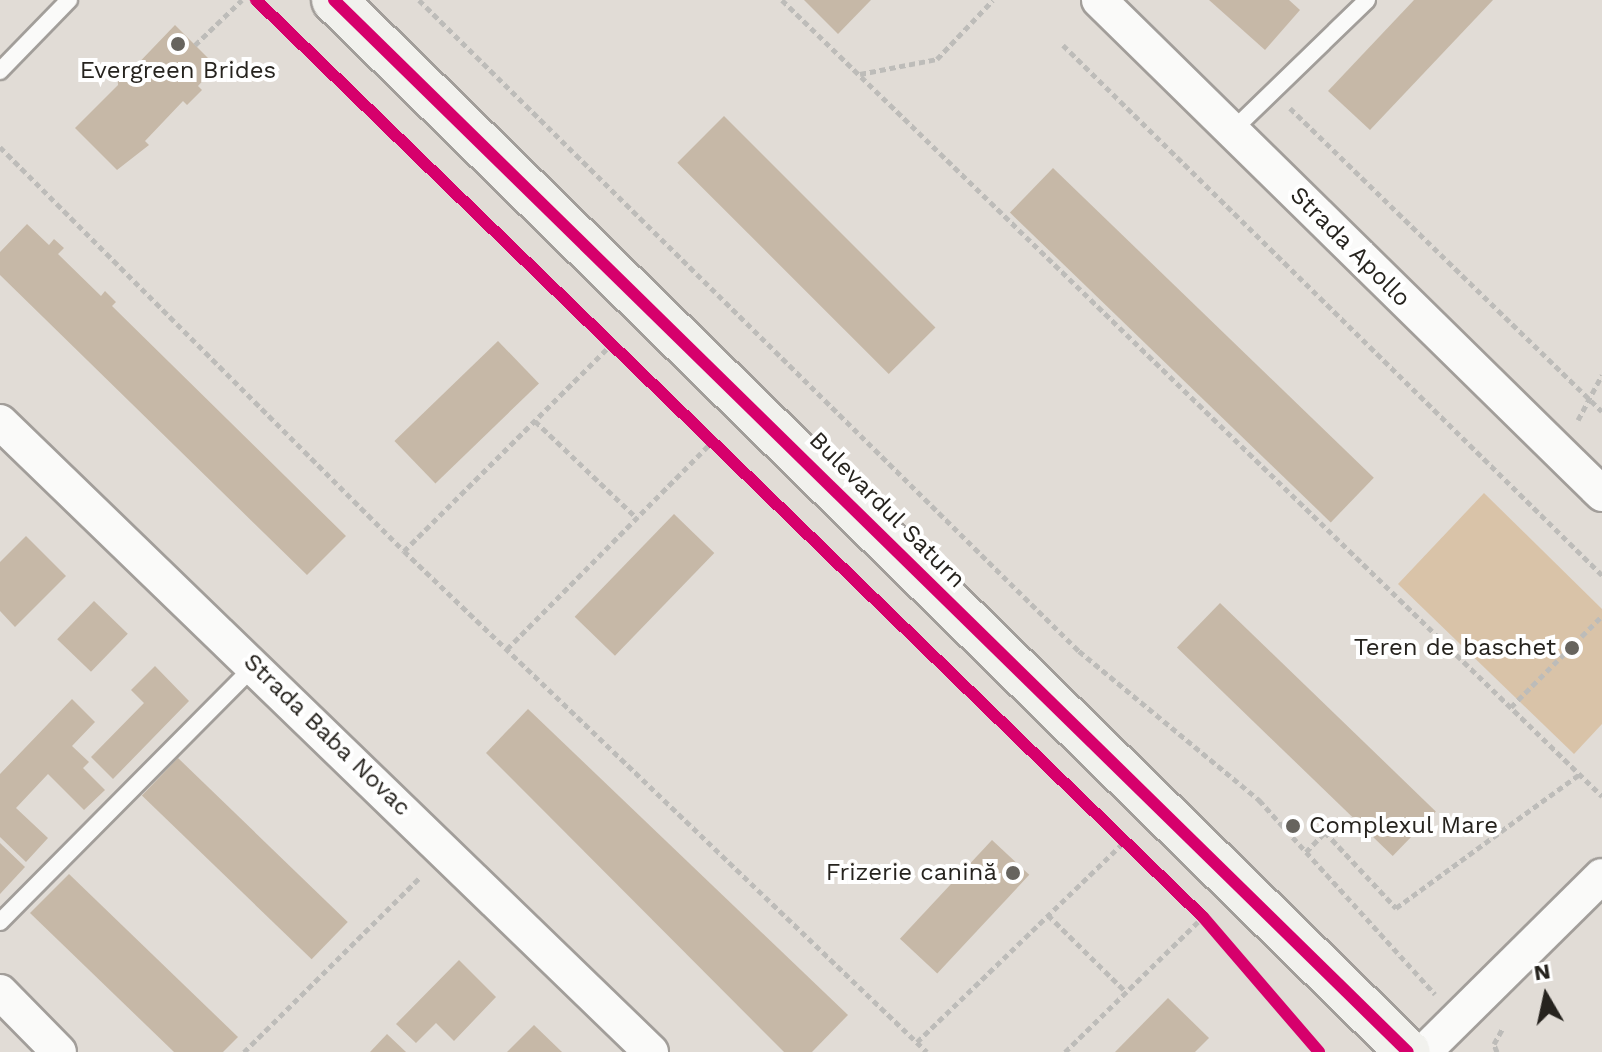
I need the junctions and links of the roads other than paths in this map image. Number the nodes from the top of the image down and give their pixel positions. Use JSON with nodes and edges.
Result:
{"nodes":[{"id":1,"x":69,"y":0,"type":"edge"},
{"id":2,"x":334,"y":0,"type":"edge"},
{"id":3,"x":1099,"y":0,"type":"edge"},
{"id":4,"x":1367,"y":0,"type":"edge"},
{"id":5,"x":0,"y":71,"type":"edge"},
{"id":6,"x":1232,"y":131,"type":"junction"},
{"id":7,"x":0,"y":422,"type":"edge"},
{"id":8,"x":1602,"y":494,"type":"edge"},
{"id":9,"x":254,"y":666,"type":"junction"},
{"id":10,"x":1602,"y":876,"type":"edge"},
{"id":11,"x":0,"y":922,"type":"edge"},
{"id":12,"x":0,"y":992,"type":"edge"},
{"id":13,"x":1352,"y":999,"type":"junction"},
{"id":14,"x":59,"y":1052,"type":"edge"},
{"id":15,"x":651,"y":1052,"type":"edge"},
{"id":16,"x":1366,"y":1052,"type":"edge"},
{"id":17,"x":1408,"y":1052,"type":"edge"},
{"id":18,"x":1424,"y":1052,"type":"edge"}],
"edges":[{"from":1,"to":5,"type":"lane"},
{"from":2,"to":13,"type":"main road","name":"Bulevardul Saturn"},
{"from":3,"to":6,"type":"street","name":"Strada Apollo"},
{"from":4,"to":6,"type":"lane"},
{"from":6,"to":8,"type":"street","name":"Strada Apollo"},
{"from":7,"to":9,"type":"street","name":"Strada Baba Novac"},
{"from":9,"to":11,"type":"lane"},
{"from":9,"to":15,"type":"street","name":"Strada Baba Novac"},
{"from":10,"to":18,"type":"street"},
{"from":12,"to":14,"type":"street"},
{"from":13,"to":16,"type":"main road"},
{"from":13,"to":17,"type":"main road","name":"Bulevardul Saturn"}]}
